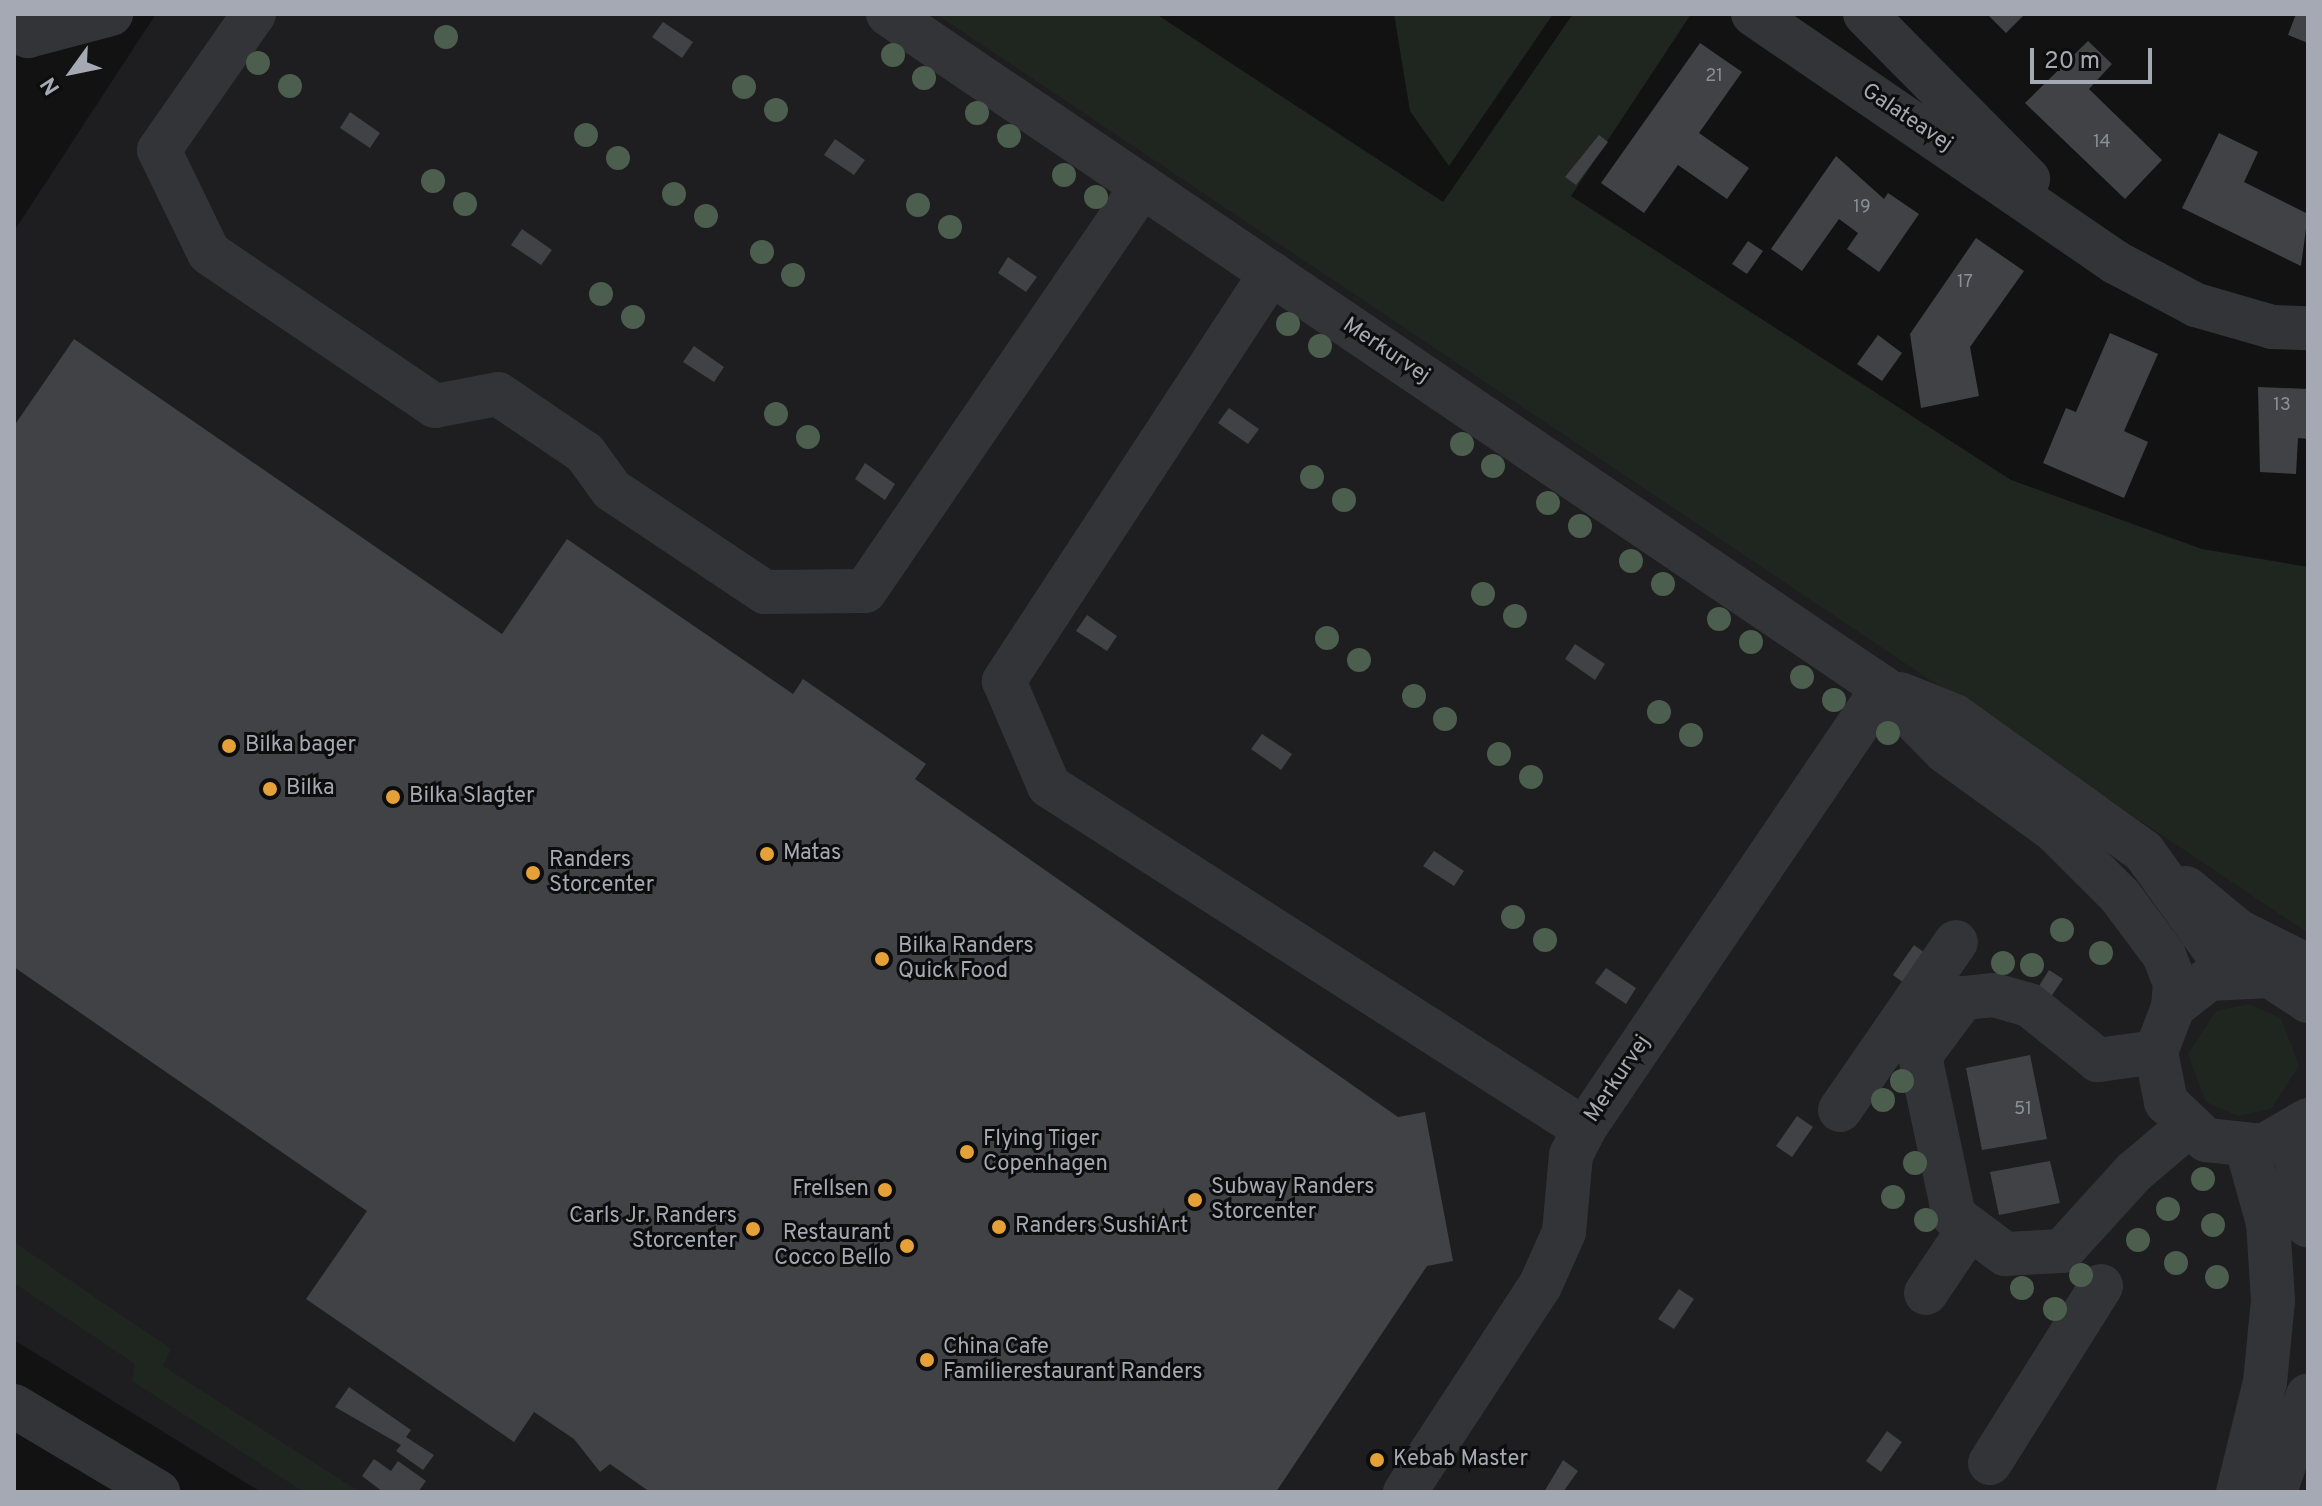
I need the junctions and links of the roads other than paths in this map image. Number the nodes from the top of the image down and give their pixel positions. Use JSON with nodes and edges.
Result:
{"nodes":[{"id":1,"x":111,"y":14,"type":"edge"},
{"id":2,"x":254,"y":14,"type":"edge"},
{"id":3,"x":888,"y":14,"type":"edge"},
{"id":4,"x":1753,"y":14,"type":"edge"},
{"id":5,"x":1865,"y":14,"type":"edge"},
{"id":6,"x":14,"y":31,"type":"edge"},
{"id":7,"x":1142,"y":186,"type":"junction"},
{"id":8,"x":2062,"y":222,"type":"junction"},
{"id":9,"x":1271,"y":273,"type":"junction"},
{"id":10,"x":2308,"y":328,"type":"edge"},
{"id":11,"x":1883,"y":688,"type":"junction"},
{"id":12,"x":2144,"y":852,"type":"junction"},
{"id":13,"x":1956,"y":942,"type":"dead end"},
{"id":14,"x":2308,"y":966,"type":"edge"},
{"id":15,"x":2231,"y":973,"type":"junction"},
{"id":16,"x":2308,"y":1001,"type":"edge"},
{"id":17,"x":2173,"y":1007,"type":"junction"},
{"id":18,"x":2156,"y":1052,"type":"junction"},
{"id":19,"x":1840,"y":1110,"type":"dead end"},
{"id":20,"x":2187,"y":1127,"type":"junction"},
{"id":21,"x":2300,"y":1127,"type":"edge"},
{"id":22,"x":1584,"y":1129,"type":"junction"},
{"id":23,"x":2247,"y":1148,"type":"junction"},
{"id":24,"x":2308,"y":1226,"type":"edge"},
{"id":25,"x":1969,"y":1229,"type":"junction"},
{"id":26,"x":2101,"y":1286,"type":"dead end"},
{"id":27,"x":1926,"y":1293,"type":"dead end"},
{"id":28,"x":2308,"y":1395,"type":"edge"},
{"id":29,"x":14,"y":1406,"type":"edge"},
{"id":30,"x":1990,"y":1463,"type":"dead end"},
{"id":31,"x":158,"y":1492,"type":"edge"},
{"id":32,"x":1405,"y":1492,"type":"edge"},
{"id":33,"x":2238,"y":1492,"type":"edge"},
{"id":34,"x":2275,"y":1492,"type":"edge"}],
"edges":[{"from":1,"to":6,"type":"street"},
{"from":2,"to":7,"type":"street"},
{"from":3,"to":7,"type":"street","name":"Merkurvej"},
{"from":4,"to":8,"type":"street","name":"Galateavej"},
{"from":5,"to":8,"type":"street","name":"Galateavej"},
{"from":7,"to":9,"type":"street","name":"Merkurvej"},
{"from":8,"to":10,"type":"street","name":"Galateavej"},
{"from":9,"to":11,"type":"street","name":"Merkurvej"},
{"from":9,"to":22,"type":"street"},
{"from":11,"to":12,"type":"street","name":"Merkurvej"},
{"from":11,"to":17,"type":"street","name":"Merkurvej"},
{"from":11,"to":22,"type":"street","name":"Merkurvej"},
{"from":12,"to":14,"type":"street"},
{"from":12,"to":15,"type":"street","name":"Merkurvej"},
{"from":13,"to":19,"type":"street"},
{"from":15,"to":16,"type":"street"},
{"from":15,"to":17,"type":"street"},
{"from":17,"to":18,"type":"street"},
{"from":18,"to":20,"type":"street"},
{"from":18,"to":25,"type":"street"},
{"from":20,"to":23,"type":"street"},
{"from":20,"to":25,"type":"street"},
{"from":21,"to":23,"type":"street"},
{"from":21,"to":24,"type":"street"},
{"from":22,"to":32,"type":"street","name":"Merkurvej"},
{"from":23,"to":33,"type":"street"},
{"from":25,"to":27,"type":"street"},
{"from":26,"to":30,"type":"street"},
{"from":28,"to":34,"type":"street"},
{"from":29,"to":31,"type":"street"}]}
